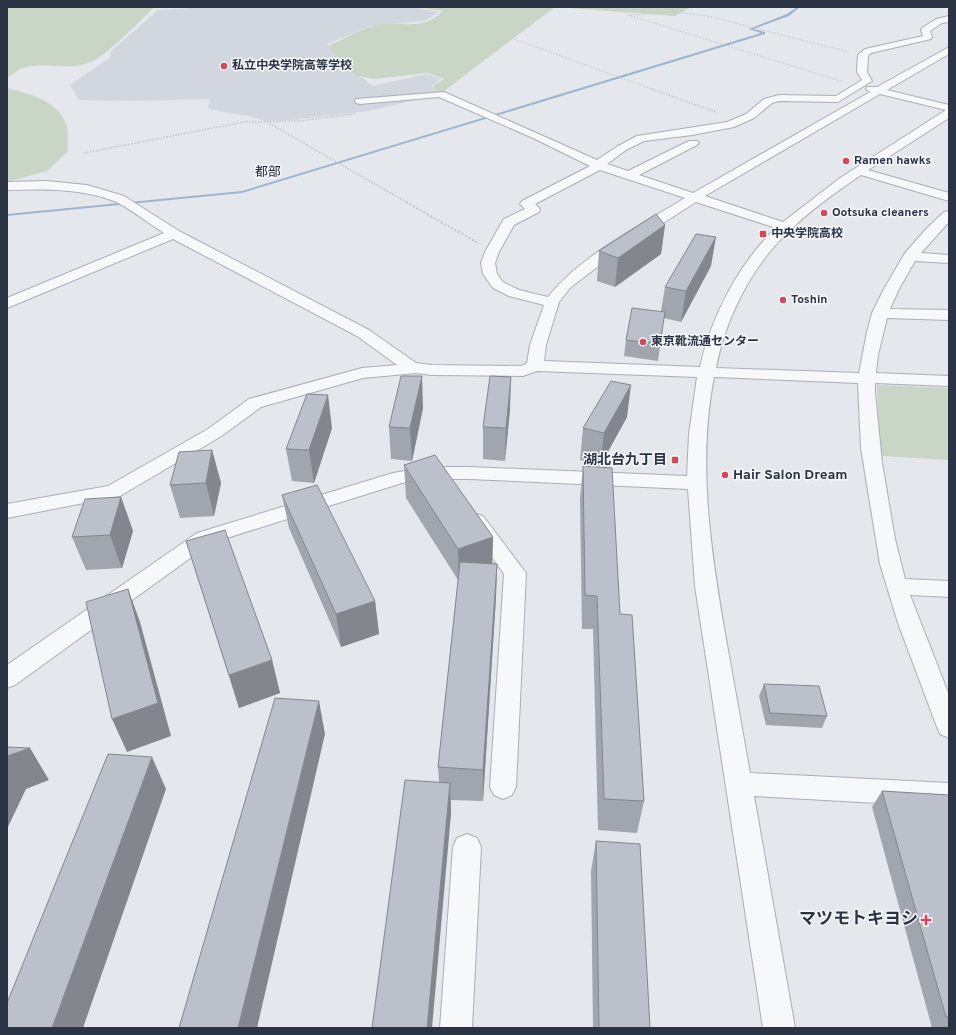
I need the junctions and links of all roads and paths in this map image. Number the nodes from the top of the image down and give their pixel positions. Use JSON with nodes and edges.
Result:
{"nodes":[{"id":1,"x":671,"y":7,"type":"edge"},
{"id":2,"x":673,"y":12,"type":"junction"},
{"id":3,"x":949,"y":19,"type":"edge"},
{"id":4,"x":514,"y":40,"type":"dead end"},
{"id":5,"x":949,"y":50,"type":"edge"},
{"id":6,"x":863,"y":55,"type":"junction"},
{"id":7,"x":860,"y":87,"type":"junction"},
{"id":8,"x":877,"y":91,"type":"junction"},
{"id":9,"x":360,"y":101,"type":"dead end"},
{"id":10,"x":949,"y":108,"type":"edge"},
{"id":11,"x":949,"y":113,"type":"edge"},
{"id":12,"x":358,"y":114,"type":"dead end"},
{"id":13,"x":741,"y":121,"type":"junction"},
{"id":14,"x":267,"y":122,"type":"junction"},
{"id":15,"x":692,"y":143,"type":"dead end"},
{"id":16,"x":84,"y":153,"type":"dead end"},
{"id":17,"x":600,"y":166,"type":"junction"},
{"id":18,"x":860,"y":171,"type":"junction"},
{"id":19,"x":630,"y":176,"type":"junction"},
{"id":20,"x":7,"y":186,"type":"edge"},
{"id":21,"x":695,"y":197,"type":"junction"},
{"id":22,"x":949,"y":197,"type":"edge"},
{"id":23,"x":949,"y":215,"type":"edge"},
{"id":24,"x":785,"y":227,"type":"junction"},
{"id":25,"x":174,"y":234,"type":"junction"},
{"id":26,"x":492,"y":252,"type":"junction"},
{"id":27,"x":910,"y":256,"type":"junction"},
{"id":28,"x":949,"y":259,"type":"edge"},
{"id":29,"x":552,"y":302,"type":"junction"},
{"id":30,"x":7,"y":303,"type":"edge"},
{"id":31,"x":880,"y":313,"type":"junction"},
{"id":32,"x":949,"y":315,"type":"edge"},
{"id":33,"x":532,"y":367,"type":"junction"},
{"id":34,"x":414,"y":368,"type":"junction"},
{"id":35,"x":706,"y":374,"type":"junction"},
{"id":36,"x":867,"y":378,"type":"junction"},
{"id":37,"x":949,"y":381,"type":"edge"},
{"id":38,"x":448,"y":473,"type":"junction"},
{"id":39,"x":696,"y":483,"type":"junction"},
{"id":40,"x":7,"y":511,"type":"edge"},
{"id":41,"x":897,"y":587,"type":"junction"},
{"id":42,"x":949,"y":589,"type":"edge"},
{"id":43,"x":7,"y":678,"type":"edge"},
{"id":44,"x":949,"y":727,"type":"edge"},
{"id":45,"x":739,"y":784,"type":"junction"},
{"id":46,"x":503,"y":787,"type":"dead end"},
{"id":47,"x":949,"y":795,"type":"edge"},
{"id":48,"x":467,"y":847,"type":"dead end"},
{"id":49,"x":456,"y":1028,"type":"edge"},
{"id":50,"x":779,"y":1028,"type":"edge"}],
"edges":[{"from":1,"to":2,"type":"path"},
{"from":2,"to":6,"type":"path"},
{"from":2,"to":7,"type":"path"},
{"from":3,"to":6,"type":"street"},
{"from":4,"to":13,"type":"path"},
{"from":5,"to":8,"type":"street"},
{"from":6,"to":7,"type":"street"},
{"from":7,"to":8,"type":"street"},
{"from":7,"to":13,"type":"street"},
{"from":8,"to":10,"type":"street"},
{"from":8,"to":21,"type":"street"},
{"from":9,"to":17,"type":"street"},
{"from":11,"to":18,"type":"street"},
{"from":12,"to":14,"type":"path"},
{"from":13,"to":17,"type":"street"},
{"from":14,"to":16,"type":"path"},
{"from":14,"to":26,"type":"path"},
{"from":15,"to":19,"type":"street"},
{"from":17,"to":19,"type":"street"},
{"from":17,"to":26,"type":"street"},
{"from":18,"to":22,"type":"street"},
{"from":18,"to":24,"type":"street"},
{"from":19,"to":21,"type":"street"},
{"from":20,"to":25,"type":"street"},
{"from":21,"to":24,"type":"street"},
{"from":21,"to":29,"type":"street"},
{"from":23,"to":27,"type":"street"},
{"from":24,"to":35,"type":"street"},
{"from":25,"to":30,"type":"street"},
{"from":25,"to":34,"type":"street"},
{"from":26,"to":29,"type":"street"},
{"from":27,"to":28,"type":"street"},
{"from":27,"to":31,"type":"street"},
{"from":29,"to":33,"type":"street"},
{"from":31,"to":32,"type":"street"},
{"from":31,"to":36,"type":"street"},
{"from":33,"to":34,"type":"street"},
{"from":33,"to":35,"type":"street"},
{"from":34,"to":40,"type":"street"},
{"from":35,"to":36,"type":"street"},
{"from":35,"to":39,"type":"street"},
{"from":36,"to":37,"type":"street"},
{"from":36,"to":41,"type":"street"},
{"from":38,"to":39,"type":"street"},
{"from":38,"to":43,"type":"street"},
{"from":38,"to":46,"type":"street"},
{"from":39,"to":45,"type":"street"},
{"from":41,"to":42,"type":"street"},
{"from":41,"to":44,"type":"street"},
{"from":45,"to":47,"type":"street"},
{"from":45,"to":50,"type":"street"},
{"from":48,"to":49,"type":"street"}]}
